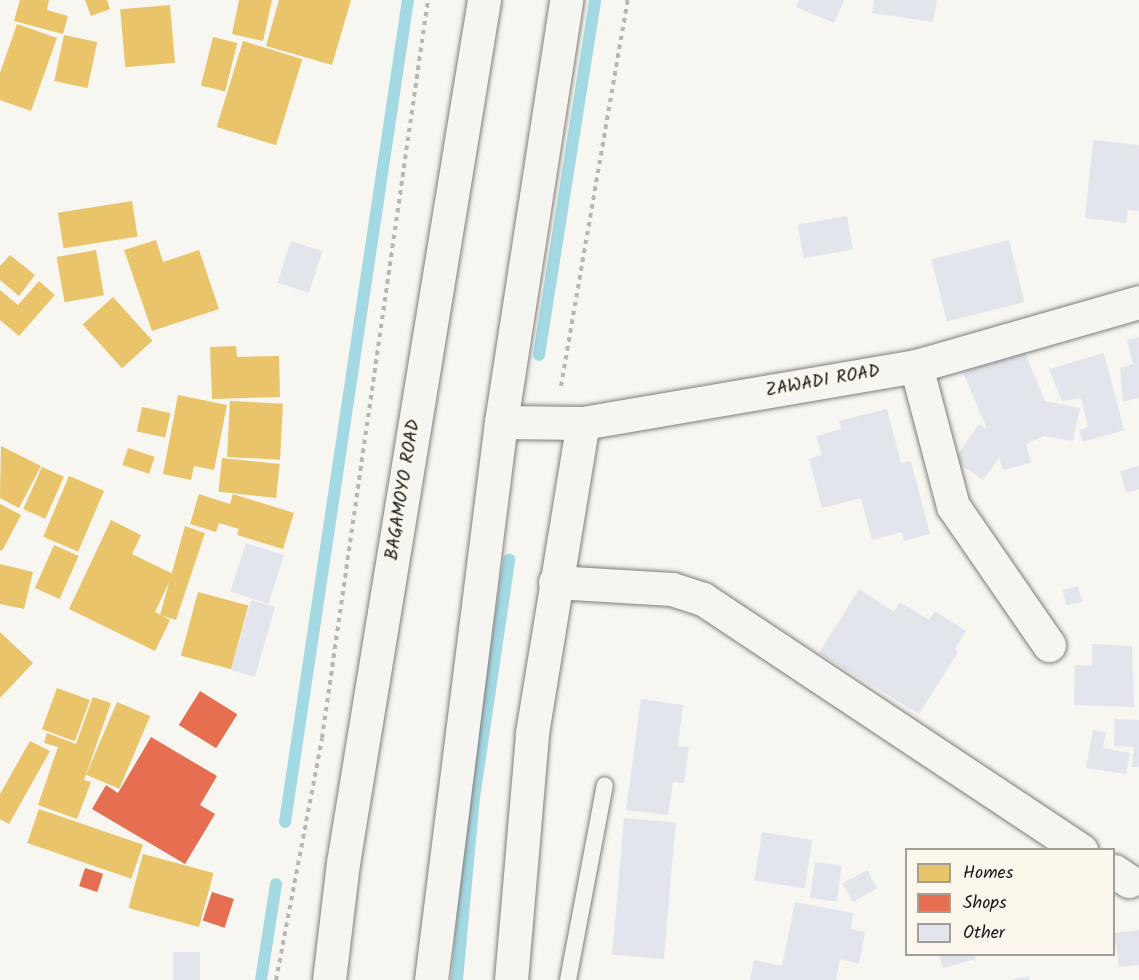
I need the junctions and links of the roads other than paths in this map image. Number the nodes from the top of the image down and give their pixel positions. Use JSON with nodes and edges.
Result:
{"nodes":[{"id":1,"x":484,"y":0,"type":"edge"},
{"id":2,"x":566,"y":0,"type":"edge"},
{"id":3,"x":1139,"y":302,"type":"edge"},
{"id":4,"x":916,"y":366,"type":"junction"},
{"id":5,"x":501,"y":422,"type":"junction"},
{"id":6,"x":583,"y":423,"type":"junction"},
{"id":7,"x":555,"y":582,"type":"junction"},
{"id":8,"x":1049,"y":645,"type":"dead end"},
{"id":9,"x":605,"y":785,"type":"dead end"},
{"id":10,"x":1079,"y":848,"type":"edge"},
{"id":11,"x":329,"y":980,"type":"edge"},
{"id":12,"x":431,"y":980,"type":"edge"},
{"id":13,"x":511,"y":980,"type":"edge"},
{"id":14,"x":568,"y":980,"type":"edge"}],
"edges":[{"from":1,"to":11,"type":"main road","name":"BAGAMOYO ROAD"},
{"from":2,"to":5,"type":"main road"},
{"from":3,"to":4,"type":"main road","name":"ZAWADI ROAD"},
{"from":4,"to":6,"type":"main road","name":"ZAWADI ROAD"},
{"from":4,"to":8,"type":"main road"},
{"from":5,"to":6,"type":"main road","name":"ZAWADI ROAD"},
{"from":5,"to":12,"type":"main road"},
{"from":6,"to":7,"type":"main road"},
{"from":7,"to":10,"type":"main road"},
{"from":7,"to":13,"type":"main road"},
{"from":9,"to":14,"type":"lane"}]}
